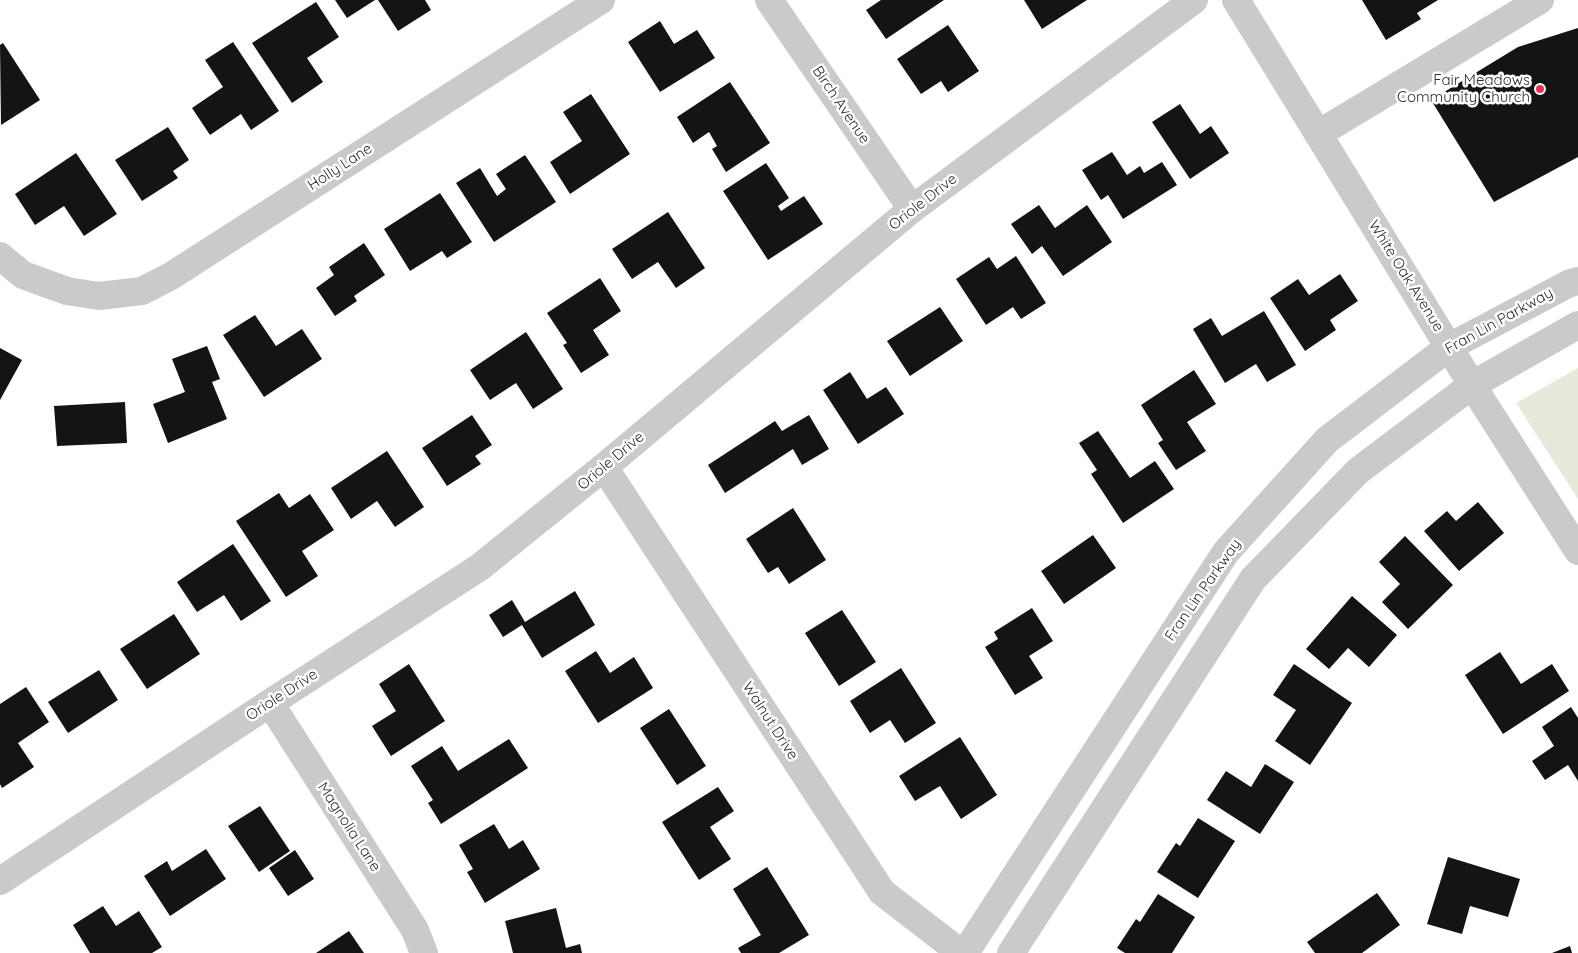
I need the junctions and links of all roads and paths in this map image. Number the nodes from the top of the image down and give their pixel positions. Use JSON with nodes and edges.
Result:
{"nodes":[{"id":1,"x":601,"y":0,"type":"edge"},
{"id":2,"x":769,"y":0,"type":"edge"},
{"id":3,"x":1194,"y":0,"type":"edge"},
{"id":4,"x":1236,"y":0,"type":"edge"},
{"id":5,"x":1540,"y":0,"type":"edge"},
{"id":6,"x":1318,"y":134,"type":"junction"},
{"id":7,"x":912,"y":209,"type":"junction"},
{"id":8,"x":0,"y":256,"type":"edge"},
{"id":9,"x":1578,"y":281,"type":"edge"},
{"id":10,"x":1578,"y":325,"type":"edge"},
{"id":11,"x":1449,"y":346,"type":"junction"},
{"id":12,"x":1472,"y":385,"type":"junction"},
{"id":13,"x":604,"y":467,"type":"junction"},
{"id":14,"x":1578,"y":551,"type":"edge"},
{"id":15,"x":270,"y":703,"type":"junction"},
{"id":16,"x":0,"y":881,"type":"edge"},
{"id":17,"x":424,"y":953,"type":"edge"},
{"id":18,"x":961,"y":953,"type":"edge"},
{"id":19,"x":965,"y":953,"type":"edge"},
{"id":20,"x":1011,"y":953,"type":"edge"}],
"edges":[{"from":1,"to":8,"type":"street","name":"Holly Lane"},
{"from":2,"to":7,"type":"street","name":"Birch Avenue"},
{"from":3,"to":7,"type":"street","name":"Oriole Drive"},
{"from":4,"to":6,"type":"street","name":"White Oak Avenue"},
{"from":5,"to":6,"type":"street"},
{"from":6,"to":11,"type":"street","name":"White Oak Avenue"},
{"from":7,"to":13,"type":"street","name":"Oriole Drive"},
{"from":9,"to":11,"type":"street","name":"Fran Lin Parkway"},
{"from":10,"to":12,"type":"street"},
{"from":11,"to":12,"type":"street","name":"White Oak Avenue"},
{"from":11,"to":19,"type":"street","name":"Fran Lin Parkway"},
{"from":12,"to":14,"type":"street","name":"White Oak Avenue"},
{"from":12,"to":20,"type":"street"},
{"from":13,"to":15,"type":"street","name":"Oriole Drive"},
{"from":13,"to":18,"type":"street","name":"Walnut Drive"},
{"from":15,"to":16,"type":"street","name":"Oriole Drive"},
{"from":15,"to":17,"type":"street","name":"Magnolia Lane"}]}
